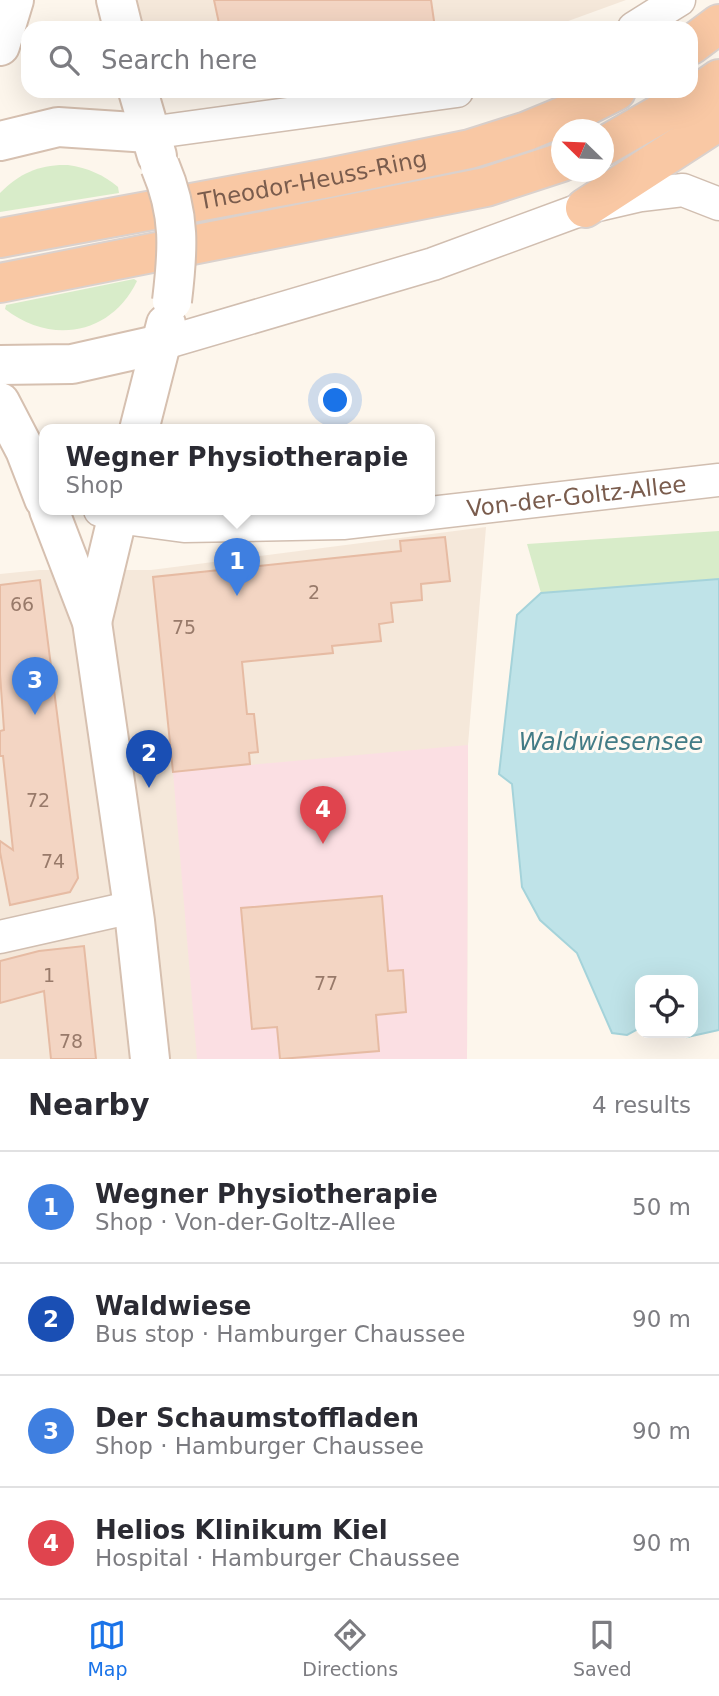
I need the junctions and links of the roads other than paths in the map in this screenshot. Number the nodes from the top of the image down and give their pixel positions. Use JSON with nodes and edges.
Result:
{"nodes":[{"id":1,"x":14,"y":0,"type":"edge"},
{"id":2,"x":116,"y":0,"type":"edge"},
{"id":3,"x":678,"y":0,"type":"edge"},
{"id":4,"x":121,"y":21,"type":"edge"},
{"id":5,"x":645,"y":21,"type":"edge"},
{"id":6,"x":719,"y":24,"type":"edge"},
{"id":7,"x":698,"y":40,"type":"edge"},
{"id":8,"x":0,"y":46,"type":"edge"},
{"id":9,"x":719,"y":79,"type":"edge"},
{"id":10,"x":698,"y":92,"type":"edge"},
{"id":11,"x":140,"y":98,"type":"edge"},
{"id":12,"x":421,"y":98,"type":"edge"},
{"id":13,"x":602,"y":98,"type":"edge"},
{"id":14,"x":688,"y":98,"type":"edge"},
{"id":15,"x":719,"y":121,"type":"edge"},
{"id":16,"x":614,"y":140,"type":"edge"},
{"id":17,"x":0,"y":141,"type":"edge"},
{"id":18,"x":155,"y":149,"type":"junction"},
{"id":19,"x":551,"y":166,"type":"edge"},
{"id":20,"x":719,"y":204,"type":"edge"},
{"id":21,"x":585,"y":208,"type":"junction"},
{"id":22,"x":0,"y":237,"type":"edge"},
{"id":23,"x":0,"y":283,"type":"edge"},
{"id":24,"x":161,"y":344,"type":"junction"},
{"id":25,"x":0,"y":365,"type":"edge"},
{"id":26,"x":0,"y":402,"type":"edge"},
{"id":27,"x":141,"y":424,"type":"edge"},
{"id":28,"x":35,"y":459,"type":"edge"},
{"id":29,"x":39,"y":477,"type":"edge"},
{"id":30,"x":719,"y":480,"type":"edge"},
{"id":31,"x":435,"y":512,"type":"edge"},
{"id":32,"x":51,"y":515,"type":"edge"},
{"id":33,"x":111,"y":515,"type":"edge"},
{"id":34,"x":127,"y":515,"type":"edge"},
{"id":35,"x":413,"y":515,"type":"edge"},
{"id":36,"x":92,"y":622,"type":"junction"},
{"id":37,"x":133,"y":907,"type":"junction"},
{"id":38,"x":0,"y":937,"type":"edge"},
{"id":39,"x":150,"y":1059,"type":"edge"}],
"edges":[{"from":1,"to":8,"type":"main road"},
{"from":2,"to":4,"type":"main road"},
{"from":3,"to":5,"type":"street"},
{"from":6,"to":7,"type":"highway"},
{"from":9,"to":10,"type":"highway"},
{"from":11,"to":18,"type":"main road"},
{"from":12,"to":18,"type":"street"},
{"from":13,"to":22,"type":"highway","name":"Theodor-Heuss-Ring"},
{"from":14,"to":16,"type":"highway"},
{"from":15,"to":21,"type":"highway"},
{"from":17,"to":18,"type":"main road"},
{"from":18,"to":24,"type":"main road","bridge":true},
{"from":19,"to":23,"type":"highway","name":"Theodor-Heuss-Ring"},
{"from":20,"to":21,"type":"street"},
{"from":21,"to":24,"type":"street"},
{"from":24,"to":25,"type":"main road"},
{"from":24,"to":27,"type":"main road"},
{"from":26,"to":28,"type":"main road"},
{"from":28,"to":29,"type":"main road"},
{"from":30,"to":31,"type":"street","name":"Von-der-Goltz-Allee"},
{"from":32,"to":36,"type":"main road"},
{"from":33,"to":36,"type":"main road"},
{"from":34,"to":35,"type":"street","name":"Von-der-Goltz-Allee"},
{"from":36,"to":37,"type":"main road"},
{"from":37,"to":38,"type":"street"},
{"from":37,"to":39,"type":"main road"}]}
